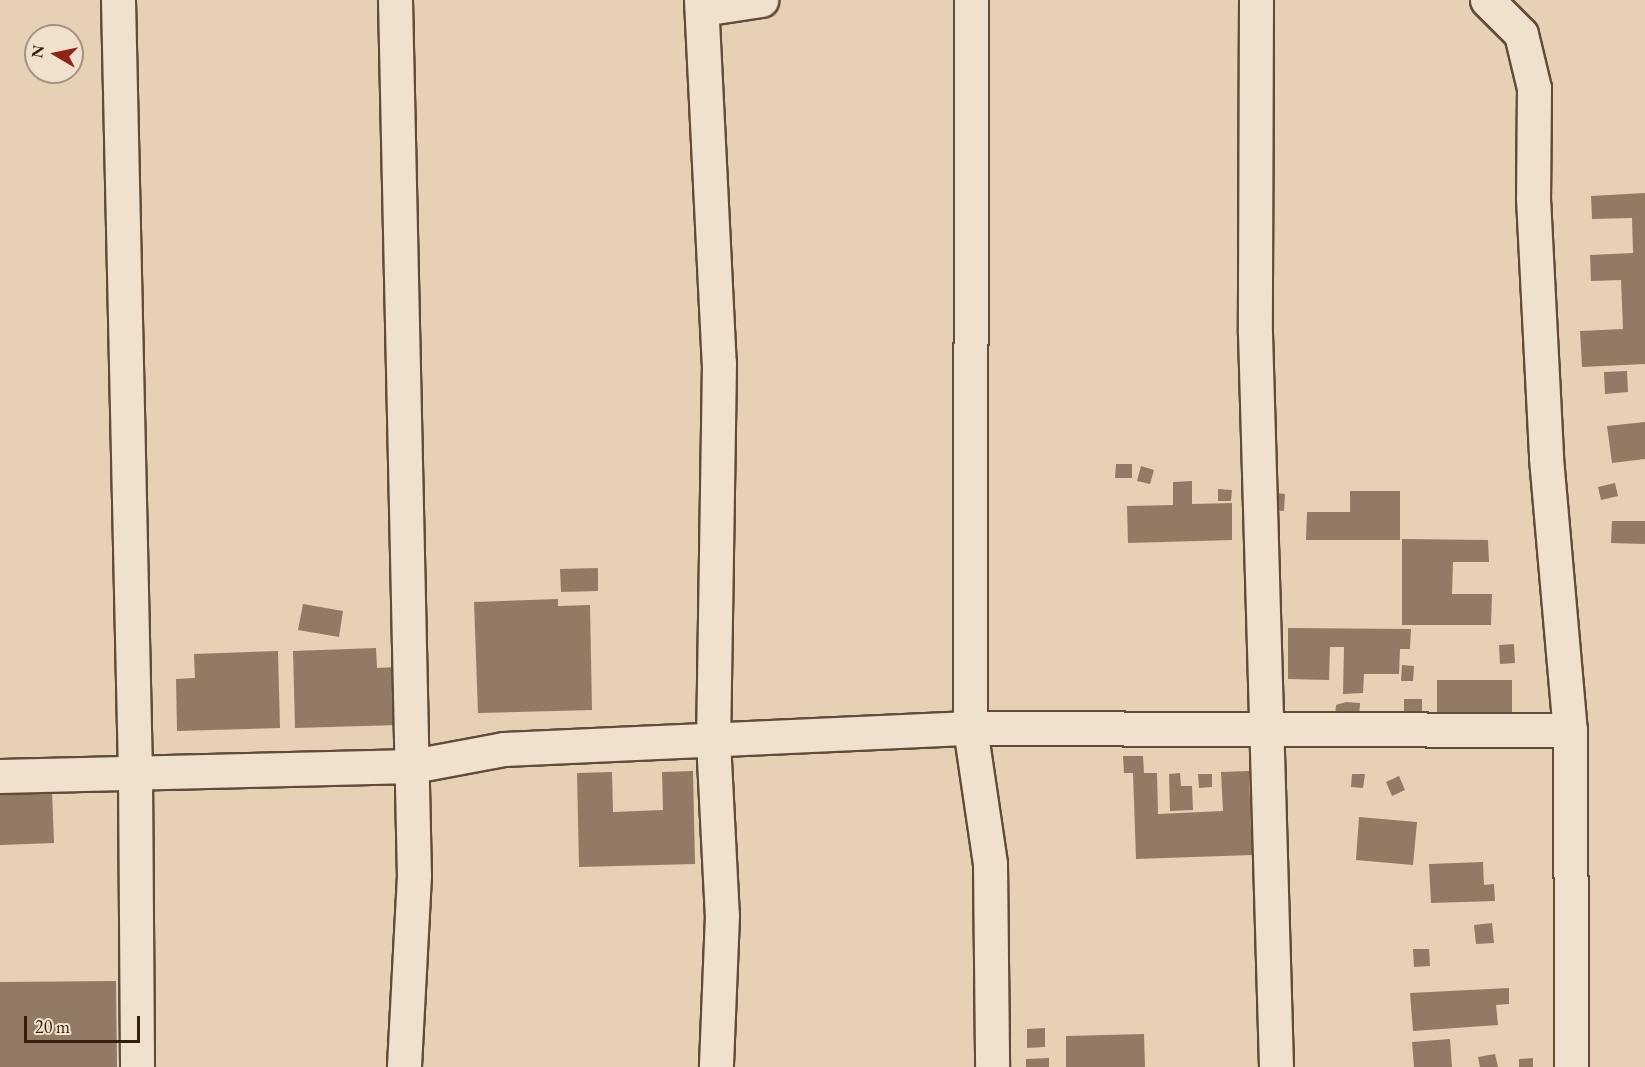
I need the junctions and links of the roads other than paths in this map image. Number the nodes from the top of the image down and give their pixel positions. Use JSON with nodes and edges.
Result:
{"nodes":[{"id":1,"x":118,"y":0,"type":"edge"},
{"id":2,"x":395,"y":0,"type":"edge"},
{"id":3,"x":761,"y":0,"type":"edge"},
{"id":4,"x":971,"y":0,"type":"edge"},
{"id":5,"x":1256,"y":0,"type":"edge"},
{"id":6,"x":1486,"y":0,"type":"edge"},
{"id":7,"x":702,"y":5,"type":"edge"},
{"id":8,"x":1263,"y":726,"type":"junction"},
{"id":9,"x":970,"y":728,"type":"junction"},
{"id":10,"x":1570,"y":730,"type":"junction"},
{"id":11,"x":713,"y":740,"type":"junction"},
{"id":12,"x":413,"y":766,"type":"junction"},
{"id":13,"x":135,"y":775,"type":"junction"},
{"id":14,"x":0,"y":776,"type":"edge"},
{"id":15,"x":136,"y":1067,"type":"edge"},
{"id":16,"x":404,"y":1067,"type":"edge"},
{"id":17,"x":716,"y":1067,"type":"edge"},
{"id":18,"x":992,"y":1067,"type":"edge"},
{"id":19,"x":1276,"y":1067,"type":"edge"},
{"id":20,"x":1571,"y":1067,"type":"edge"}],
"edges":[{"from":1,"to":13,"type":"street"},
{"from":2,"to":12,"type":"street"},
{"from":3,"to":7,"type":"street"},
{"from":4,"to":9,"type":"street"},
{"from":5,"to":8,"type":"street"},
{"from":6,"to":10,"type":"street"},
{"from":7,"to":11,"type":"street"},
{"from":8,"to":9,"type":"street"},
{"from":8,"to":10,"type":"street"},
{"from":8,"to":19,"type":"street"},
{"from":9,"to":11,"type":"street"},
{"from":9,"to":18,"type":"street"},
{"from":10,"to":20,"type":"street"},
{"from":11,"to":12,"type":"street"},
{"from":11,"to":17,"type":"street"},
{"from":12,"to":13,"type":"street"},
{"from":12,"to":16,"type":"street"},
{"from":13,"to":14,"type":"street"},
{"from":13,"to":15,"type":"street"}]}
